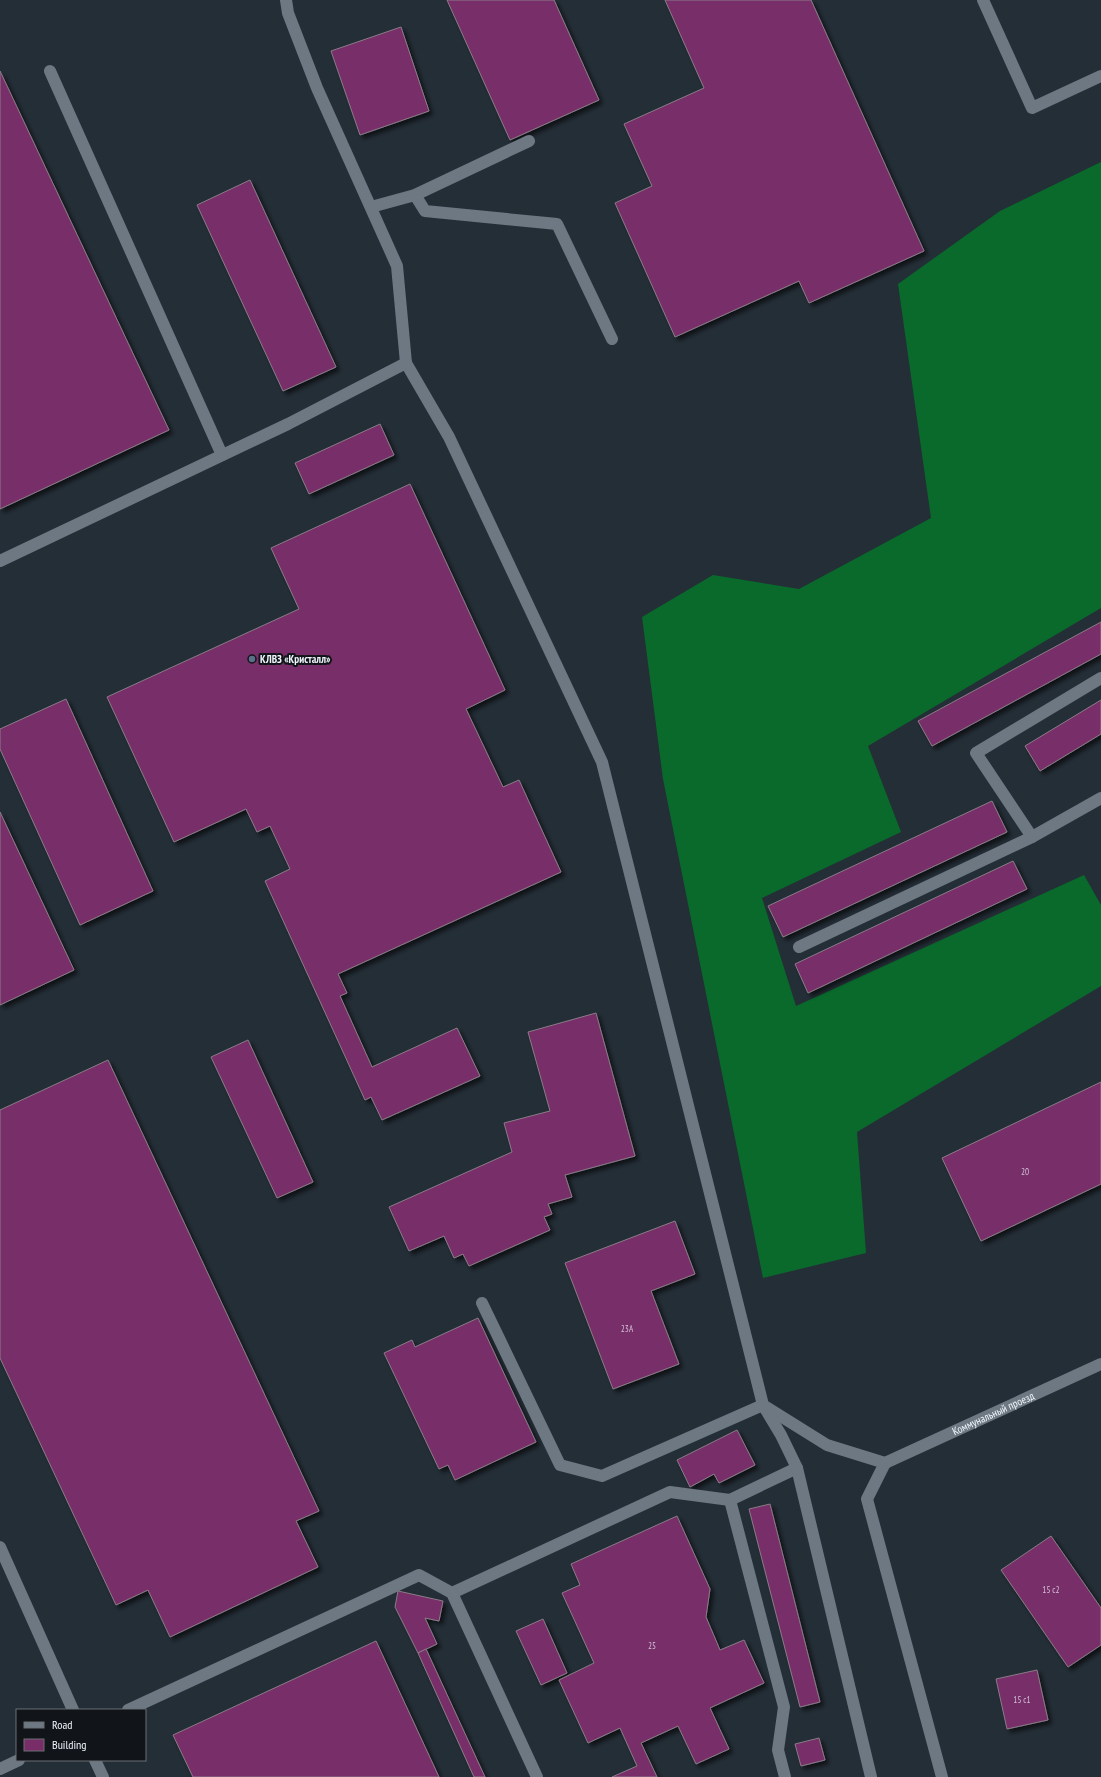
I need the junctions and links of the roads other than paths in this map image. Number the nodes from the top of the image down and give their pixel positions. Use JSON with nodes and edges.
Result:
{"nodes":[{"id":1,"x":286,"y":0,"type":"edge"},
{"id":2,"x":983,"y":0,"type":"edge"},
{"id":3,"x":50,"y":71,"type":"dead end"},
{"id":4,"x":1101,"y":76,"type":"edge"},
{"id":5,"x":529,"y":141,"type":"dead end"},
{"id":6,"x":415,"y":195,"type":"junction"},
{"id":7,"x":371,"y":207,"type":"junction"},
{"id":8,"x":612,"y":339,"type":"dead end"},
{"id":9,"x":406,"y":362,"type":"junction"},
{"id":10,"x":222,"y":455,"type":"junction"},
{"id":11,"x":0,"y":561,"type":"edge"},
{"id":12,"x":1101,"y":678,"type":"edge"},
{"id":13,"x":1101,"y":798,"type":"edge"},
{"id":14,"x":1032,"y":836,"type":"junction"},
{"id":15,"x":799,"y":947,"type":"dead end"},
{"id":16,"x":482,"y":1303,"type":"dead end"},
{"id":17,"x":1101,"y":1364,"type":"edge"},
{"id":18,"x":763,"y":1405,"type":"junction"},
{"id":19,"x":885,"y":1463,"type":"junction"},
{"id":20,"x":797,"y":1468,"type":"junction"},
{"id":21,"x":730,"y":1500,"type":"junction"},
{"id":22,"x":0,"y":1546,"type":"edge"},
{"id":23,"x":452,"y":1592,"type":"junction"},
{"id":24,"x":73,"y":1709,"type":"edge"},
{"id":25,"x":130,"y":1709,"type":"edge"},
{"id":26,"x":17,"y":1761,"type":"edge"},
{"id":27,"x":96,"y":1761,"type":"edge"},
{"id":28,"x":0,"y":1769,"type":"edge"},
{"id":29,"x":103,"y":1777,"type":"edge"},
{"id":30,"x":537,"y":1777,"type":"edge"},
{"id":31,"x":785,"y":1777,"type":"edge"},
{"id":32,"x":871,"y":1777,"type":"edge"},
{"id":33,"x":942,"y":1777,"type":"edge"}],
"edges":[{"from":1,"to":7,"type":"street"},
{"from":2,"to":4,"type":"street"},
{"from":3,"to":10,"type":"street"},
{"from":5,"to":6,"type":"street"},
{"from":6,"to":7,"type":"street"},
{"from":6,"to":8,"type":"street"},
{"from":7,"to":9,"type":"street"},
{"from":9,"to":10,"type":"street"},
{"from":9,"to":18,"type":"street"},
{"from":10,"to":11,"type":"street"},
{"from":12,"to":14,"type":"street"},
{"from":13,"to":14,"type":"street"},
{"from":14,"to":15,"type":"street"},
{"from":16,"to":18,"type":"street"},
{"from":17,"to":19,"type":"street","name":"Коммунальный проезд"},
{"from":18,"to":19,"type":"street"},
{"from":18,"to":20,"type":"street"},
{"from":19,"to":33,"type":"street"},
{"from":20,"to":21,"type":"street"},
{"from":20,"to":32,"type":"street"},
{"from":21,"to":23,"type":"street"},
{"from":21,"to":31,"type":"street"},
{"from":22,"to":24,"type":"street"},
{"from":23,"to":25,"type":"street"},
{"from":23,"to":30,"type":"street"},
{"from":26,"to":28,"type":"street"},
{"from":27,"to":29,"type":"street"}]}
